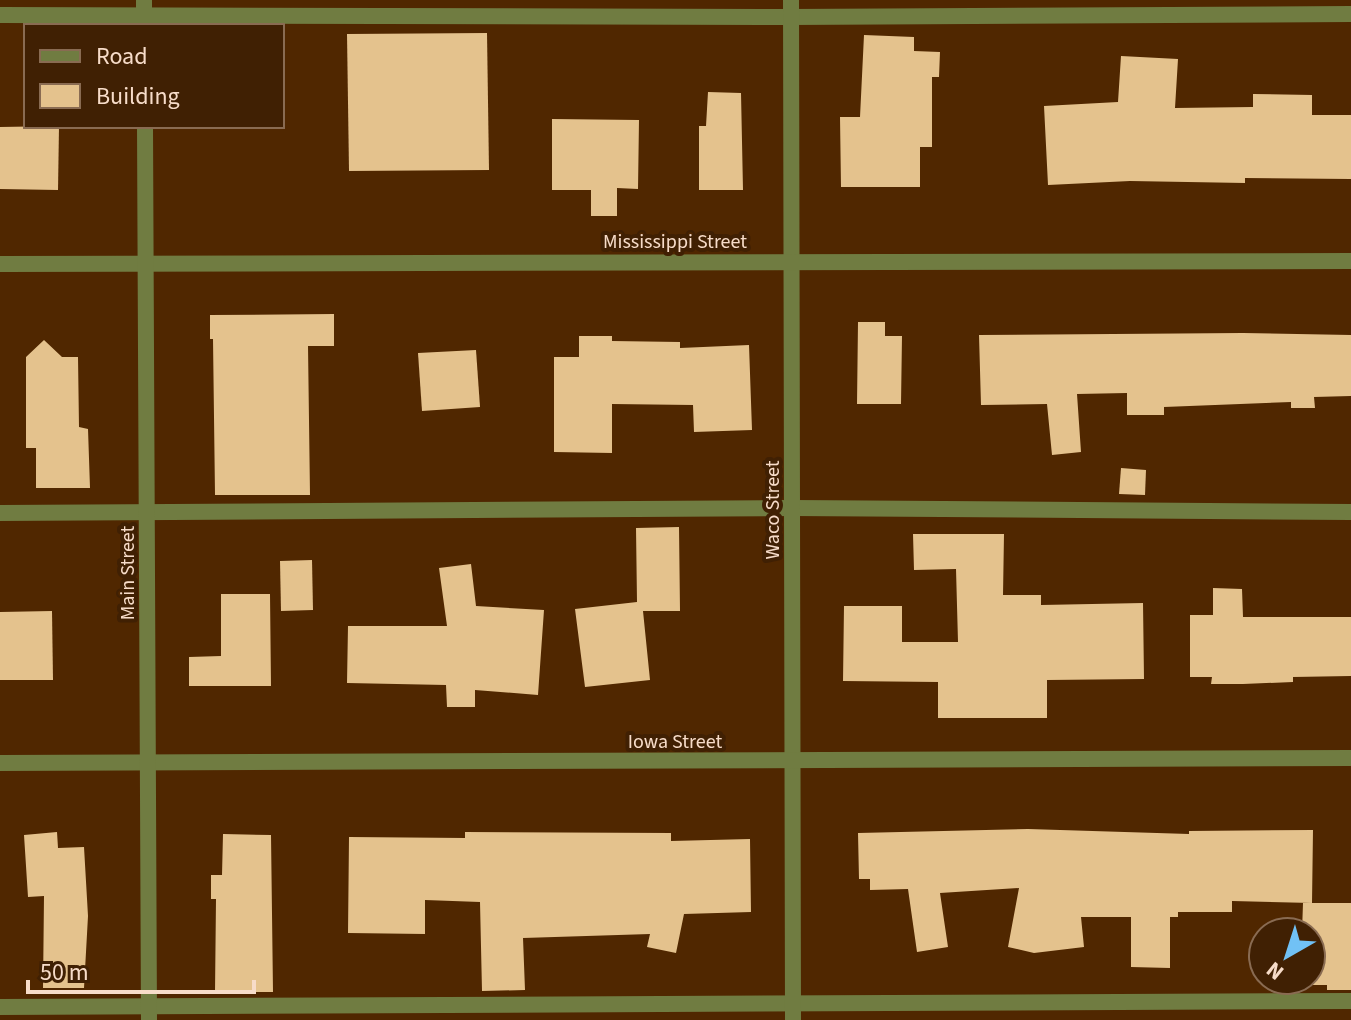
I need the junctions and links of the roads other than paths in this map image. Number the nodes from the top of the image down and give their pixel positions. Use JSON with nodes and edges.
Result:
{"nodes":[{"id":1,"x":791,"y":0,"type":"edge"},
{"id":2,"x":144,"y":13,"type":"edge"},
{"id":3,"x":1351,"y":14,"type":"edge"},
{"id":4,"x":0,"y":15,"type":"edge"},
{"id":5,"x":791,"y":17,"type":"junction"},
{"id":6,"x":145,"y":128,"type":"edge"},
{"id":7,"x":791,"y":260,"type":"junction"},
{"id":8,"x":1351,"y":261,"type":"edge"},
{"id":9,"x":145,"y":263,"type":"junction"},
{"id":10,"x":0,"y":264,"type":"edge"},
{"id":11,"x":792,"y":508,"type":"junction"},
{"id":12,"x":146,"y":511,"type":"junction"},
{"id":13,"x":1351,"y":512,"type":"edge"},
{"id":14,"x":0,"y":513,"type":"edge"},
{"id":15,"x":1351,"y":758,"type":"edge"},
{"id":16,"x":792,"y":760,"type":"junction"},
{"id":17,"x":0,"y":763,"type":"edge"},
{"id":18,"x":147,"y":763,"type":"junction"},
{"id":19,"x":1351,"y":1001,"type":"edge"},
{"id":20,"x":0,"y":1007,"type":"edge"},
{"id":21,"x":793,"y":1012,"type":"edge"},
{"id":22,"x":148,"y":1013,"type":"edge"}],
"edges":[{"from":1,"to":5,"type":"street","name":"Waco Street"},
{"from":2,"to":4,"type":"street"},
{"from":2,"to":5,"type":"street"},
{"from":3,"to":5,"type":"street"},
{"from":5,"to":7,"type":"street","name":"Waco Street"},
{"from":6,"to":9,"type":"street","name":"Main Street"},
{"from":7,"to":8,"type":"street","name":"Mississippi Street"},
{"from":7,"to":9,"type":"street","name":"Mississippi Street"},
{"from":7,"to":11,"type":"street","name":"Waco Street"},
{"from":9,"to":10,"type":"street","name":"Mississippi Street"},
{"from":9,"to":12,"type":"street","name":"Main Street"},
{"from":11,"to":12,"type":"street"},
{"from":11,"to":13,"type":"street"},
{"from":11,"to":16,"type":"street","name":"Waco Street"},
{"from":12,"to":14,"type":"street"},
{"from":12,"to":18,"type":"street","name":"Main Street"},
{"from":15,"to":16,"type":"street","name":"Iowa Street"},
{"from":16,"to":18,"type":"street","name":"Iowa Street"},
{"from":16,"to":21,"type":"street","name":"Waco Street"},
{"from":17,"to":18,"type":"street","name":"Iowa Street"},
{"from":18,"to":22,"type":"street","name":"Main Street"},
{"from":19,"to":21,"type":"street"},
{"from":20,"to":22,"type":"street"},
{"from":21,"to":22,"type":"street"}]}
